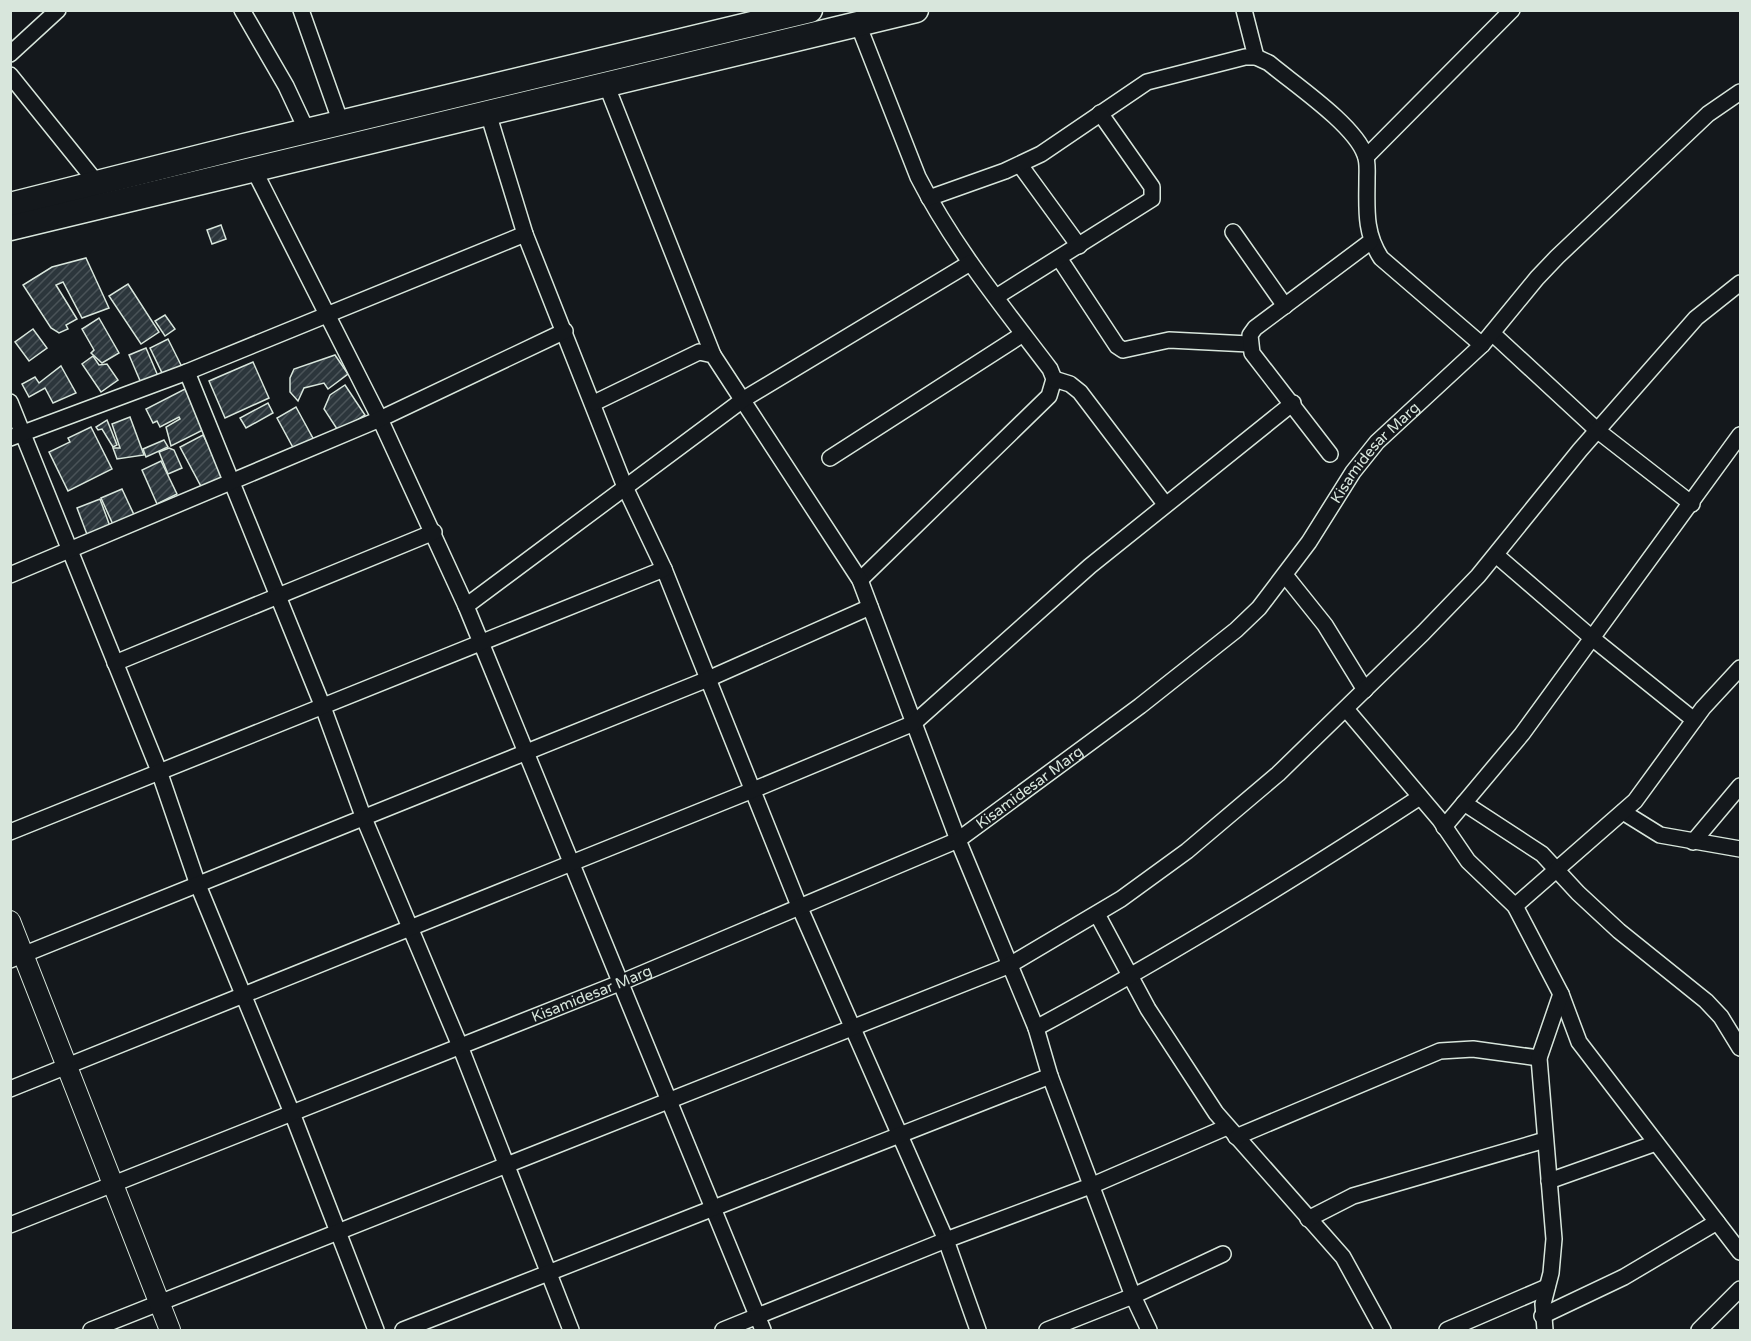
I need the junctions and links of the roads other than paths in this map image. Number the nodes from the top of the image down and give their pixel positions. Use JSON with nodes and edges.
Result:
{"nodes":[{"id":1,"x":58,"y":10,"type":"edge"},
{"id":2,"x":242,"y":10,"type":"edge"},
{"id":3,"x":301,"y":10,"type":"edge"},
{"id":4,"x":810,"y":10,"type":"edge"},
{"id":5,"x":916,"y":10,"type":"edge"},
{"id":6,"x":1244,"y":10,"type":"edge"},
{"id":7,"x":1512,"y":10,"type":"edge"},
{"id":8,"x":858,"y":24,"type":"junction"},
{"id":9,"x":10,"y":54,"type":"edge"},
{"id":10,"x":1257,"y":57,"type":"junction"},
{"id":11,"x":10,"y":75,"type":"edge"},
{"id":12,"x":606,"y":84,"type":"junction"},
{"id":13,"x":1740,"y":92,"type":"edge"},
{"id":14,"x":488,"y":113,"type":"junction"},
{"id":15,"x":1101,"y":113,"type":"junction"},
{"id":16,"x":341,"y":123,"type":"junction"},
{"id":17,"x":307,"y":131,"type":"junction"},
{"id":18,"x":1366,"y":157,"type":"junction"},
{"id":19,"x":1020,"y":165,"type":"junction"},
{"id":20,"x":254,"y":170,"type":"junction"},
{"id":21,"x":97,"y":183,"type":"junction"},
{"id":22,"x":929,"y":198,"type":"junction"},
{"id":23,"x":10,"y":205,"type":"edge"},
{"id":24,"x":10,"y":228,"type":"edge"},
{"id":25,"x":1233,"y":232,"type":"dead end"},
{"id":26,"x":525,"y":234,"type":"junction"},
{"id":27,"x":1370,"y":242,"type":"junction"},
{"id":28,"x":1079,"y":246,"type":"junction"},
{"id":29,"x":1059,"y":258,"type":"junction"},
{"id":30,"x":969,"y":263,"type":"junction"},
{"id":31,"x":1740,"y":283,"type":"edge"},
{"id":32,"x":996,"y":297,"type":"junction"},
{"id":33,"x":1285,"y":306,"type":"junction"},
{"id":34,"x":326,"y":315,"type":"junction"},
{"id":35,"x":565,"y":332,"type":"junction"},
{"id":36,"x":1023,"y":334,"type":"junction"},
{"id":37,"x":1487,"y":339,"type":"junction"},
{"id":38,"x":1249,"y":344,"type":"junction"},
{"id":39,"x":713,"y":355,"type":"junction"},
{"id":40,"x":187,"y":372,"type":"junction"},
{"id":41,"x":1054,"y":379,"type":"junction"},
{"id":42,"x":744,"y":399,"type":"junction"},
{"id":43,"x":10,"y":402,"type":"edge"},
{"id":44,"x":594,"y":403,"type":"junction"},
{"id":45,"x":1293,"y":403,"type":"junction"},
{"id":46,"x":380,"y":419,"type":"junction"},
{"id":47,"x":1598,"y":431,"type":"junction"},
{"id":48,"x":1740,"y":435,"type":"edge"},
{"id":49,"x":16,"y":436,"type":"edge"},
{"id":50,"x":1330,"y":454,"type":"dead end"},
{"id":51,"x":830,"y":458,"type":"dead end"},
{"id":52,"x":232,"y":483,"type":"junction"},
{"id":53,"x":626,"y":487,"type":"junction"},
{"id":54,"x":1165,"y":504,"type":"junction"},
{"id":55,"x":1692,"y":504,"type":"junction"},
{"id":56,"x":434,"y":532,"type":"junction"},
{"id":57,"x":70,"y":551,"type":"junction"},
{"id":58,"x":1496,"y":555,"type":"junction"},
{"id":59,"x":664,"y":569,"type":"junction"},
{"id":60,"x":10,"y":574,"type":"edge"},
{"id":61,"x":1285,"y":575,"type":"junction"},
{"id":62,"x":860,"y":580,"type":"junction"},
{"id":63,"x":278,"y":595,"type":"junction"},
{"id":64,"x":466,"y":606,"type":"junction"},
{"id":65,"x":870,"y":607,"type":"junction"},
{"id":66,"x":1592,"y":638,"type":"junction"},
{"id":67,"x":482,"y":643,"type":"junction"},
{"id":68,"x":115,"y":663,"type":"junction"},
{"id":69,"x":1740,"y":668,"type":"edge"},
{"id":70,"x":708,"y":679,"type":"junction"},
{"id":71,"x":1365,"y":690,"type":"junction"},
{"id":72,"x":322,"y":707,"type":"junction"},
{"id":73,"x":1346,"y":709,"type":"junction"},
{"id":74,"x":1694,"y":720,"type":"junction"},
{"id":75,"x":914,"y":723,"type":"junction"},
{"id":76,"x":526,"y":750,"type":"junction"},
{"id":77,"x":159,"y":771,"type":"junction"},
{"id":78,"x":1740,"y":786,"type":"edge"},
{"id":79,"x":753,"y":790,"type":"junction"},
{"id":80,"x":1420,"y":797,"type":"junction"},
{"id":81,"x":1464,"y":803,"type":"junction"},
{"id":82,"x":1623,"y":812,"type":"junction"},
{"id":83,"x":363,"y":816,"type":"junction"},
{"id":84,"x":1444,"y":827,"type":"junction"},
{"id":85,"x":10,"y":832,"type":"edge"},
{"id":86,"x":958,"y":840,"type":"junction"},
{"id":87,"x":1693,"y":843,"type":"junction"},
{"id":88,"x":1740,"y":849,"type":"edge"},
{"id":89,"x":573,"y":861,"type":"junction"},
{"id":90,"x":1557,"y":867,"type":"junction"},
{"id":91,"x":198,"y":885,"type":"junction"},
{"id":92,"x":799,"y":906,"type":"junction"},
{"id":93,"x":1515,"y":906,"type":"junction"},
{"id":94,"x":1097,"y":914,"type":"junction"},
{"id":95,"x":10,"y":921,"type":"edge"},
{"id":96,"x":409,"y":929,"type":"junction"},
{"id":97,"x":17,"y":958,"type":"edge"},
{"id":98,"x":1008,"y":966,"type":"junction"},
{"id":99,"x":1130,"y":978,"type":"junction"},
{"id":100,"x":622,"y":982,"type":"junction"},
{"id":101,"x":242,"y":994,"type":"junction"},
{"id":102,"x":1561,"y":994,"type":"junction"},
{"id":103,"x":851,"y":1028,"type":"junction"},
{"id":104,"x":1036,"y":1028,"type":"junction"},
{"id":105,"x":460,"y":1046,"type":"junction"},
{"id":106,"x":1740,"y":1048,"type":"edge"},
{"id":107,"x":1539,"y":1058,"type":"junction"},
{"id":108,"x":67,"y":1066,"type":"junction"},
{"id":109,"x":1050,"y":1076,"type":"junction"},
{"id":110,"x":10,"y":1089,"type":"edge"},
{"id":111,"x":669,"y":1103,"type":"junction"},
{"id":112,"x":292,"y":1113,"type":"junction"},
{"id":113,"x":1231,"y":1132,"type":"junction"},
{"id":114,"x":901,"y":1136,"type":"junction"},
{"id":115,"x":1545,"y":1140,"type":"junction"},
{"id":116,"x":1656,"y":1143,"type":"junction"},
{"id":117,"x":506,"y":1166,"type":"junction"},
{"id":118,"x":1549,"y":1181,"type":"junction"},
{"id":119,"x":1093,"y":1185,"type":"junction"},
{"id":120,"x":113,"y":1186,"type":"junction"},
{"id":121,"x":712,"y":1207,"type":"junction"},
{"id":122,"x":1308,"y":1220,"type":"junction"},
{"id":123,"x":1717,"y":1222,"type":"junction"},
{"id":124,"x":10,"y":1225,"type":"edge"},
{"id":125,"x":338,"y":1234,"type":"junction"},
{"id":126,"x":946,"y":1240,"type":"junction"},
{"id":127,"x":1740,"y":1252,"type":"edge"},
{"id":128,"x":1223,"y":1254,"type":"dead end"},
{"id":129,"x":549,"y":1275,"type":"junction"},
{"id":130,"x":1547,"y":1287,"type":"junction"},
{"id":131,"x":1740,"y":1289,"type":"edge"},
{"id":132,"x":1133,"y":1296,"type":"junction"},
{"id":133,"x":159,"y":1302,"type":"junction"},
{"id":134,"x":1544,"y":1323,"type":"edge"},
{"id":135,"x":761,"y":1324,"type":"edge"},
{"id":136,"x":91,"y":1330,"type":"edge"},
{"id":137,"x":170,"y":1330,"type":"edge"},
{"id":138,"x":376,"y":1330,"type":"edge"},
{"id":139,"x":403,"y":1330,"type":"edge"},
{"id":140,"x":571,"y":1330,"type":"edge"},
{"id":141,"x":723,"y":1330,"type":"edge"},
{"id":142,"x":978,"y":1330,"type":"edge"},
{"id":143,"x":1047,"y":1330,"type":"edge"},
{"id":144,"x":1149,"y":1330,"type":"edge"},
{"id":145,"x":1382,"y":1330,"type":"edge"},
{"id":146,"x":1446,"y":1330,"type":"edge"},
{"id":147,"x":1699,"y":1330,"type":"edge"}],
"edges":[{"from":1,"to":9,"type":"street"},
{"from":2,"to":17,"type":"street"},
{"from":3,"to":16,"type":"street"},
{"from":4,"to":16,"type":"main road"},
{"from":5,"to":8,"type":"main road"},
{"from":6,"to":10,"type":"street"},
{"from":7,"to":18,"type":"street"},
{"from":8,"to":12,"type":"main road"},
{"from":8,"to":22,"type":"street"},
{"from":10,"to":15,"type":"street"},
{"from":10,"to":18,"type":"street"},
{"from":11,"to":21,"type":"street"},
{"from":12,"to":14,"type":"main road"},
{"from":12,"to":39,"type":"street"},
{"from":13,"to":37,"type":"street","name":"Kisamidesar Marg"},
{"from":14,"to":20,"type":"main road"},
{"from":14,"to":26,"type":"street"},
{"from":15,"to":19,"type":"street"},
{"from":15,"to":28,"type":"street"},
{"from":16,"to":17,"type":"main road"},
{"from":17,"to":21,"type":"main road"},
{"from":18,"to":27,"type":"street"},
{"from":19,"to":22,"type":"street"},
{"from":19,"to":28,"type":"street"},
{"from":20,"to":24,"type":"main road"},
{"from":20,"to":34,"type":"street"},
{"from":21,"to":23,"type":"main road"},
{"from":22,"to":30,"type":"street"},
{"from":25,"to":33,"type":"street"},
{"from":26,"to":34,"type":"street"},
{"from":26,"to":35,"type":"street"},
{"from":27,"to":33,"type":"street"},
{"from":27,"to":37,"type":"street"},
{"from":28,"to":29,"type":"street"},
{"from":29,"to":32,"type":"street"},
{"from":29,"to":38,"type":"street"},
{"from":30,"to":32,"type":"street"},
{"from":30,"to":42,"type":"street"},
{"from":31,"to":47,"type":"street"},
{"from":32,"to":36,"type":"street"},
{"from":33,"to":38,"type":"street"},
{"from":34,"to":40,"type":"street"},
{"from":34,"to":46,"type":"street"},
{"from":35,"to":44,"type":"street"},
{"from":35,"to":46,"type":"street"},
{"from":36,"to":41,"type":"street"},
{"from":36,"to":51,"type":"street"},
{"from":37,"to":47,"type":"street"},
{"from":37,"to":61,"type":"street","name":"Kisamidesar Marg"},
{"from":38,"to":45,"type":"street"},
{"from":39,"to":42,"type":"street"},
{"from":39,"to":44,"type":"street"},
{"from":40,"to":49,"type":"street"},
{"from":40,"to":52,"type":"street"},
{"from":41,"to":54,"type":"street"},
{"from":41,"to":62,"type":"street"},
{"from":42,"to":53,"type":"street"},
{"from":42,"to":62,"type":"street"},
{"from":43,"to":49,"type":"street"},
{"from":44,"to":53,"type":"street"},
{"from":45,"to":50,"type":"street"},
{"from":45,"to":54,"type":"street"},
{"from":46,"to":52,"type":"street"},
{"from":46,"to":56,"type":"street"},
{"from":47,"to":55,"type":"street"},
{"from":47,"to":58,"type":"street"},
{"from":48,"to":55,"type":"street"},
{"from":49,"to":57,"type":"street"},
{"from":52,"to":57,"type":"street"},
{"from":52,"to":63,"type":"street"},
{"from":53,"to":59,"type":"street"},
{"from":53,"to":64,"type":"street"},
{"from":54,"to":75,"type":"street"},
{"from":55,"to":66,"type":"street"},
{"from":56,"to":63,"type":"street"},
{"from":56,"to":64,"type":"street"},
{"from":57,"to":60,"type":"street"},
{"from":57,"to":68,"type":"street"},
{"from":58,"to":66,"type":"street"},
{"from":58,"to":71,"type":"street"},
{"from":59,"to":67,"type":"street"},
{"from":59,"to":70,"type":"street"},
{"from":61,"to":71,"type":"street"},
{"from":61,"to":86,"type":"street","name":"Kisamidesar Marg"},
{"from":62,"to":65,"type":"street"},
{"from":63,"to":68,"type":"street"},
{"from":63,"to":72,"type":"street"},
{"from":64,"to":67,"type":"street"},
{"from":65,"to":70,"type":"street"},
{"from":65,"to":75,"type":"street"},
{"from":66,"to":74,"type":"street"},
{"from":66,"to":81,"type":"street"},
{"from":67,"to":72,"type":"street"},
{"from":67,"to":76,"type":"street"},
{"from":68,"to":77,"type":"street"},
{"from":69,"to":74,"type":"street"},
{"from":70,"to":76,"type":"street"},
{"from":70,"to":79,"type":"street"},
{"from":71,"to":73,"type":"street"},
{"from":72,"to":77,"type":"street"},
{"from":72,"to":83,"type":"street"},
{"from":73,"to":80,"type":"street"},
{"from":73,"to":94,"type":"street"},
{"from":74,"to":82,"type":"street"},
{"from":75,"to":79,"type":"street"},
{"from":75,"to":86,"type":"street"},
{"from":76,"to":83,"type":"street"},
{"from":76,"to":89,"type":"street"},
{"from":77,"to":85,"type":"street"},
{"from":77,"to":91,"type":"street"},
{"from":78,"to":87,"type":"street"},
{"from":79,"to":89,"type":"street"},
{"from":79,"to":92,"type":"street"},
{"from":80,"to":84,"type":"street"},
{"from":80,"to":99,"type":"street"},
{"from":81,"to":84,"type":"street"},
{"from":81,"to":90,"type":"street"},
{"from":82,"to":87,"type":"street"},
{"from":82,"to":90,"type":"street"},
{"from":83,"to":91,"type":"street"},
{"from":83,"to":96,"type":"street"},
{"from":84,"to":93,"type":"street"},
{"from":86,"to":92,"type":"street","name":"Kisamidesar Marg"},
{"from":86,"to":98,"type":"street"},
{"from":87,"to":88,"type":"street"},
{"from":89,"to":96,"type":"street"},
{"from":89,"to":100,"type":"street"},
{"from":90,"to":93,"type":"street"},
{"from":90,"to":106,"type":"street"},
{"from":91,"to":97,"type":"street"},
{"from":91,"to":101,"type":"street"},
{"from":92,"to":100,"type":"street","name":"Kisamidesar Marg"},
{"from":92,"to":103,"type":"street"},
{"from":93,"to":102,"type":"street"},
{"from":94,"to":98,"type":"street"},
{"from":94,"to":99,"type":"street"},
{"from":95,"to":97,"type":"street"},
{"from":96,"to":101,"type":"street"},
{"from":96,"to":105,"type":"street"},
{"from":97,"to":108,"type":"street"},
{"from":98,"to":103,"type":"street"},
{"from":98,"to":104,"type":"street"},
{"from":99,"to":104,"type":"street"},
{"from":99,"to":113,"type":"street"},
{"from":100,"to":105,"type":"street","name":"Kisamidesar Marg"},
{"from":100,"to":111,"type":"street"},
{"from":101,"to":108,"type":"street"},
{"from":101,"to":112,"type":"street"},
{"from":102,"to":107,"type":"street"},
{"from":102,"to":116,"type":"street"},
{"from":103,"to":111,"type":"street"},
{"from":103,"to":114,"type":"street"},
{"from":104,"to":109,"type":"street"},
{"from":105,"to":112,"type":"street","name":"Kisamidesar Marg"},
{"from":105,"to":117,"type":"street"},
{"from":107,"to":113,"type":"street"},
{"from":107,"to":115,"type":"street"},
{"from":108,"to":110,"type":"street"},
{"from":108,"to":120,"type":"street"},
{"from":109,"to":114,"type":"street"},
{"from":109,"to":119,"type":"street"},
{"from":111,"to":117,"type":"street"},
{"from":111,"to":121,"type":"street"},
{"from":112,"to":120,"type":"street","name":"Kisamidesar Marg"},
{"from":112,"to":125,"type":"street"},
{"from":113,"to":119,"type":"street"},
{"from":113,"to":122,"type":"street"},
{"from":114,"to":121,"type":"street"},
{"from":114,"to":126,"type":"street"},
{"from":115,"to":118,"type":"street"},
{"from":115,"to":122,"type":"street"},
{"from":116,"to":118,"type":"street"},
{"from":116,"to":123,"type":"street"},
{"from":117,"to":125,"type":"street"},
{"from":117,"to":129,"type":"street"},
{"from":118,"to":130,"type":"street"},
{"from":119,"to":126,"type":"street"},
{"from":119,"to":132,"type":"street"},
{"from":120,"to":124,"type":"street","name":"Kisamidesar Marg"},
{"from":120,"to":133,"type":"street"},
{"from":121,"to":129,"type":"street"},
{"from":121,"to":135,"type":"street"},
{"from":122,"to":145,"type":"street"},
{"from":123,"to":127,"type":"street"},
{"from":123,"to":134,"type":"street"},
{"from":125,"to":133,"type":"street"},
{"from":125,"to":138,"type":"street"},
{"from":126,"to":135,"type":"street"},
{"from":126,"to":142,"type":"street"},
{"from":128,"to":132,"type":"street"},
{"from":129,"to":139,"type":"street"},
{"from":129,"to":140,"type":"street"},
{"from":130,"to":134,"type":"street"},
{"from":130,"to":146,"type":"street"},
{"from":131,"to":147,"type":"street"},
{"from":132,"to":143,"type":"street"},
{"from":132,"to":144,"type":"street"},
{"from":133,"to":136,"type":"street"},
{"from":133,"to":137,"type":"street"},
{"from":135,"to":141,"type":"street"}]}
